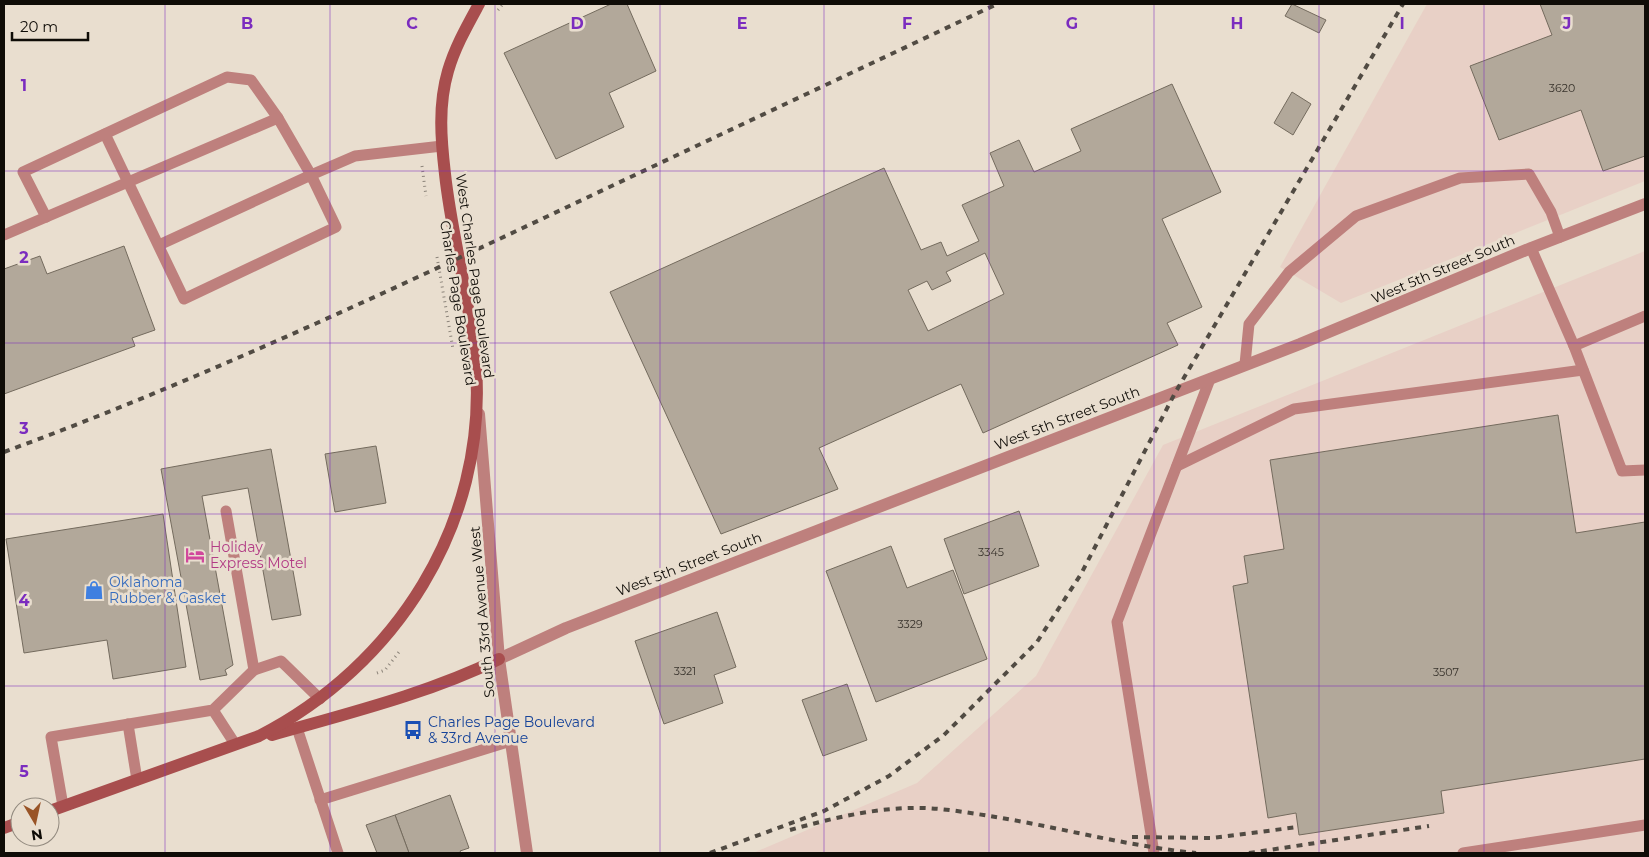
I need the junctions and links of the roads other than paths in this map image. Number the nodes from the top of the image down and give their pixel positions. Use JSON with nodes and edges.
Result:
{"nodes":[{"id":1,"x":479,"y":4,"type":"edge"},
{"id":2,"x":278,"y":118,"type":"junction"},
{"id":3,"x":105,"y":134,"type":"junction"},
{"id":4,"x":442,"y":146,"type":"junction"},
{"id":5,"x":311,"y":175,"type":"junction"},
{"id":6,"x":130,"y":182,"type":"junction"},
{"id":7,"x":1645,"y":204,"type":"edge"},
{"id":8,"x":46,"y":217,"type":"junction"},
{"id":9,"x":4,"y":234,"type":"edge"},
{"id":10,"x":1560,"y":237,"type":"junction"},
{"id":11,"x":159,"y":245,"type":"junction"},
{"id":12,"x":1531,"y":248,"type":"junction"},
{"id":13,"x":1645,"y":316,"type":"edge"},
{"id":14,"x":1574,"y":346,"type":"junction"},
{"id":15,"x":1245,"y":364,"type":"junction"},
{"id":16,"x":476,"y":367,"type":"junction"},
{"id":17,"x":1582,"y":370,"type":"junction"},
{"id":18,"x":1210,"y":379,"type":"junction"},
{"id":19,"x":1177,"y":466,"type":"junction"},
{"id":20,"x":1645,"y":470,"type":"edge"},
{"id":21,"x":226,"y":511,"type":"dead end"},
{"id":22,"x":500,"y":659,"type":"junction"},
{"id":23,"x":254,"y":670,"type":"junction"},
{"id":24,"x":320,"y":699,"type":"junction"},
{"id":25,"x":213,"y":710,"type":"junction"},
{"id":26,"x":128,"y":724,"type":"junction"},
{"id":27,"x":297,"y":728,"type":"junction"},
{"id":28,"x":511,"y":741,"type":"junction"},
{"id":29,"x":235,"y":744,"type":"junction"},
{"id":30,"x":222,"y":750,"type":"junction"},
{"id":31,"x":137,"y":780,"type":"junction"},
{"id":32,"x":320,"y":800,"type":"junction"},
{"id":33,"x":63,"y":806,"type":"junction"},
{"id":34,"x":60,"y":807,"type":"edge"},
{"id":35,"x":1645,"y":825,"type":"edge"},
{"id":36,"x":338,"y":853,"type":"edge"},
{"id":37,"x":527,"y":853,"type":"edge"},
{"id":38,"x":1154,"y":853,"type":"edge"},
{"id":39,"x":1463,"y":853,"type":"edge"}],
"edges":[{"from":1,"to":4,"type":"main road","name":"West Charles Page Boulevard"},
{"from":2,"to":3,"type":"lane"},
{"from":2,"to":5,"type":"lane"},
{"from":2,"to":6,"type":"lane"},
{"from":3,"to":6,"type":"lane"},
{"from":3,"to":8,"type":"lane"},
{"from":4,"to":5,"type":"lane"},
{"from":4,"to":16,"type":"main road","name":"West Charles Page Boulevard"},
{"from":5,"to":11,"type":"lane"},
{"from":5,"to":11,"type":"lane"},
{"from":6,"to":8,"type":"lane"},
{"from":6,"to":11,"type":"lane"},
{"from":7,"to":10,"type":"street","name":"West 5th Street South"},
{"from":8,"to":9,"type":"lane"},
{"from":10,"to":12,"type":"street","name":"West 5th Street South"},
{"from":10,"to":15,"type":"lane"},
{"from":12,"to":14,"type":"lane"},
{"from":12,"to":15,"type":"street","name":"West 5th Street South"},
{"from":13,"to":14,"type":"lane"},
{"from":14,"to":17,"type":"lane"},
{"from":15,"to":18,"type":"street","name":"West 5th Street South"},
{"from":16,"to":22,"type":"street","name":"South 33rd Avenue West"},
{"from":16,"to":24,"type":"main road","name":"West Charles Page Boulevard"},
{"from":17,"to":19,"type":"lane"},
{"from":17,"to":20,"type":"lane"},
{"from":18,"to":19,"type":"lane"},
{"from":18,"to":22,"type":"street","name":"West 5th Street South"},
{"from":19,"to":38,"type":"lane"},
{"from":21,"to":23,"type":"lane"},
{"from":22,"to":27,"type":"main road"},
{"from":22,"to":28,"type":"street","name":"South 33rd Avenue West"},
{"from":23,"to":24,"type":"lane"},
{"from":23,"to":25,"type":"lane"},
{"from":24,"to":29,"type":"main road","name":"West Charles Page Boulevard"},
{"from":25,"to":26,"type":"lane"},
{"from":25,"to":29,"type":"lane"},
{"from":26,"to":31,"type":"lane"},
{"from":26,"to":33,"type":"lane"},
{"from":27,"to":30,"type":"main road"},
{"from":27,"to":32,"type":"lane"},
{"from":28,"to":32,"type":"lane"},
{"from":28,"to":37,"type":"street","name":"South 33rd Avenue West"},
{"from":29,"to":30,"type":"main road","name":"West Charles Page Boulevard"},
{"from":30,"to":31,"type":"main road"},
{"from":31,"to":33,"type":"main road"},
{"from":32,"to":36,"type":"lane"},
{"from":33,"to":34,"type":"main road"},
{"from":35,"to":39,"type":"lane"}]}
